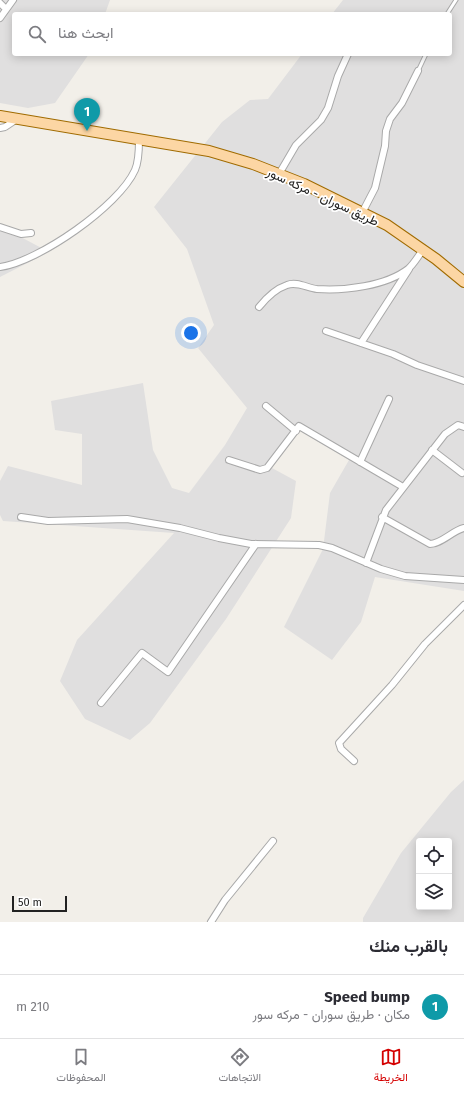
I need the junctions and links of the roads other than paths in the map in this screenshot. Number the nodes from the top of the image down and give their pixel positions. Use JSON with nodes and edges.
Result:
{"nodes":[{"id":1,"x":13,"y":0,"type":"edge"},
{"id":2,"x":456,"y":0,"type":"edge"},
{"id":3,"x":0,"y":3,"type":"edge"},
{"id":4,"x":6,"y":9,"type":"junction"},
{"id":5,"x":448,"y":12,"type":"edge"},
{"id":6,"x":0,"y":18,"type":"edge"},
{"id":7,"x":347,"y":56,"type":"edge"},
{"id":8,"x":425,"y":56,"type":"edge"},
{"id":9,"x":418,"y":71,"type":"joint"},
{"id":10,"x":0,"y":112,"type":"edge"},
{"id":11,"x":0,"y":116,"type":"edge"},
{"id":12,"x":16,"y":119,"type":"junction"},
{"id":13,"x":0,"y":128,"type":"edge"},
{"id":14,"x":139,"y":140,"type":"junction"},
{"id":15,"x":279,"y":174,"type":"junction"},
{"id":16,"x":362,"y":213,"type":"junction"},
{"id":17,"x":0,"y":227,"type":"edge"},
{"id":18,"x":31,"y":233,"type":"dead end"},
{"id":19,"x":423,"y":250,"type":"junction"},
{"id":20,"x":0,"y":267,"type":"edge"},
{"id":21,"x":409,"y":268,"type":"junction"},
{"id":22,"x":464,"y":282,"type":"edge"},
{"id":23,"x":259,"y":307,"type":"dead end"},
{"id":24,"x":326,"y":331,"type":"dead end"},
{"id":25,"x":361,"y":343,"type":"junction"},
{"id":26,"x":464,"y":381,"type":"edge"},
{"id":27,"x":389,"y":399,"type":"dead end"},
{"id":28,"x":266,"y":406,"type":"dead end"},
{"id":29,"x":464,"y":427,"type":"edge"},
{"id":30,"x":296,"y":431,"type":"junction"},
{"id":31,"x":432,"y":450,"type":"junction"},
{"id":32,"x":229,"y":460,"type":"dead end"},
{"id":33,"x":360,"y":462,"type":"junction"},
{"id":34,"x":462,"y":473,"type":"dead end"},
{"id":35,"x":403,"y":488,"type":"junction"},
{"id":36,"x":21,"y":517,"type":"dead end"},
{"id":37,"x":382,"y":517,"type":"junction"},
{"id":38,"x":464,"y":528,"type":"edge"},
{"id":39,"x":256,"y":544,"type":"junction"},
{"id":40,"x":366,"y":564,"type":"junction"},
{"id":41,"x":464,"y":580,"type":"edge"},
{"id":42,"x":464,"y":605,"type":"edge"},
{"id":43,"x":101,"y":703,"type":"dead end"},
{"id":44,"x":354,"y":761,"type":"dead end"},
{"id":45,"x":273,"y":841,"type":"dead end"},
{"id":46,"x":211,"y":922,"type":"edge"}],
"edges":[{"from":1,"to":4,"type":"street"},
{"from":2,"to":5,"type":"lane"},
{"from":3,"to":4,"type":"street"},
{"from":4,"to":6,"type":"street"},
{"from":7,"to":15,"type":"street"},
{"from":8,"to":9,"type":"lane"},
{"from":9,"to":16,"type":"street"},
{"from":10,"to":12,"type":"street"},
{"from":11,"to":12,"type":"main road","name":"طريق سوران - مركه سور"},
{"from":12,"to":13,"type":"street"},
{"from":12,"to":14,"type":"main road","name":"طريق سوران - مركه سور"},
{"from":14,"to":15,"type":"main road","name":"طريق سوران - مركه سور"},
{"from":14,"to":20,"type":"street"},
{"from":15,"to":16,"type":"main road","name":"طريق سوران - مركه سور"},
{"from":16,"to":19,"type":"main road","name":"طريق سوران - مركه سور"},
{"from":17,"to":18,"type":"street"},
{"from":19,"to":21,"type":"street"},
{"from":19,"to":22,"type":"main road","name":"طريق سوران - مركه سور"},
{"from":21,"to":23,"type":"street"},
{"from":21,"to":25,"type":"street"},
{"from":24,"to":25,"type":"street"},
{"from":25,"to":26,"type":"street"},
{"from":27,"to":33,"type":"street"},
{"from":28,"to":30,"type":"street"},
{"from":29,"to":31,"type":"street"},
{"from":30,"to":32,"type":"street"},
{"from":30,"to":33,"type":"street"},
{"from":31,"to":34,"type":"street"},
{"from":31,"to":35,"type":"street"},
{"from":33,"to":35,"type":"street"},
{"from":35,"to":37,"type":"street"},
{"from":36,"to":39,"type":"street"},
{"from":37,"to":38,"type":"street"},
{"from":37,"to":40,"type":"street"},
{"from":39,"to":40,"type":"street"},
{"from":39,"to":43,"type":"street"},
{"from":40,"to":41,"type":"street"},
{"from":42,"to":44,"type":"street"},
{"from":45,"to":46,"type":"street"}]}
